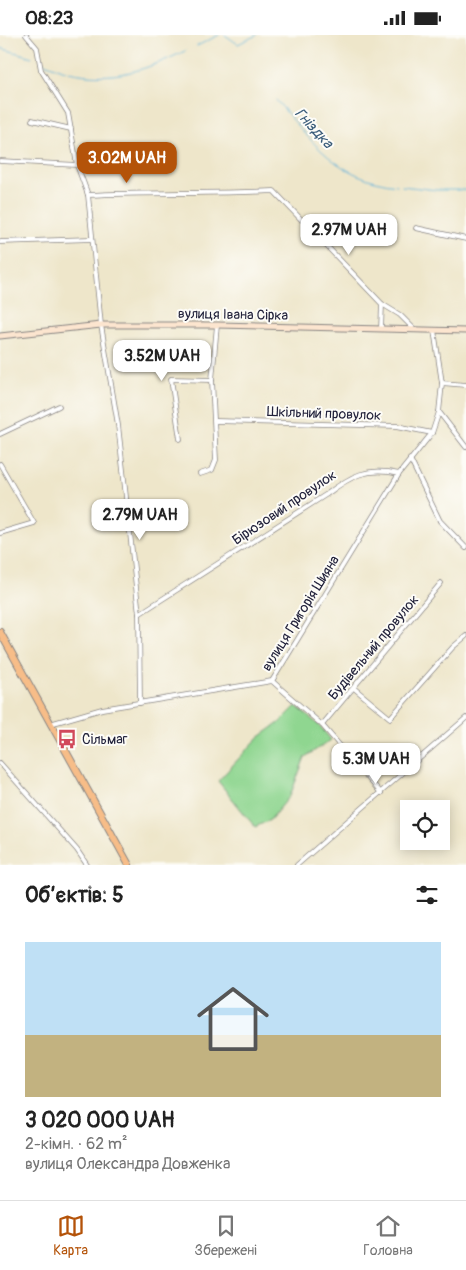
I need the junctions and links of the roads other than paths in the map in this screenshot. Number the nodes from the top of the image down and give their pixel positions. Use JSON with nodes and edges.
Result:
{"nodes":[{"id":1,"x":26,"y":35,"type":"edge"},
{"id":2,"x":32,"y":120,"type":"dead end"},
{"id":3,"x":71,"y":129,"type":"junction"},
{"id":4,"x":0,"y":161,"type":"edge"},
{"id":5,"x":77,"y":165,"type":"junction"},
{"id":6,"x":88,"y":195,"type":"junction"},
{"id":7,"x":416,"y":227,"type":"dead end"},
{"id":8,"x":91,"y":239,"type":"junction"},
{"id":9,"x":466,"y":239,"type":"edge"},
{"id":10,"x":0,"y":242,"type":"edge"},
{"id":11,"x":382,"y":304,"type":"junction"},
{"id":12,"x":101,"y":325,"type":"junction"},
{"id":13,"x":217,"y":325,"type":"junction"},
{"id":14,"x":381,"y":329,"type":"junction"},
{"id":15,"x":414,"y":329,"type":"junction"},
{"id":16,"x":434,"y":330,"type":"junction"},
{"id":17,"x":466,"y":331,"type":"edge"},
{"id":18,"x":0,"y":336,"type":"edge"},
{"id":19,"x":212,"y":381,"type":"junction"},
{"id":20,"x":442,"y":383,"type":"junction"},
{"id":21,"x":466,"y":385,"type":"edge"},
{"id":22,"x":59,"y":406,"type":"dead end"},
{"id":23,"x":439,"y":412,"type":"junction"},
{"id":24,"x":216,"y":421,"type":"junction"},
{"id":25,"x":432,"y":433,"type":"junction"},
{"id":26,"x":0,"y":434,"type":"edge"},
{"id":27,"x":180,"y":439,"type":"dead end"},
{"id":28,"x":466,"y":447,"type":"edge"},
{"id":29,"x":410,"y":459,"type":"junction"},
{"id":30,"x":0,"y":464,"type":"edge"},
{"id":31,"x":200,"y":474,"type":"dead end"},
{"id":32,"x":399,"y":474,"type":"junction"},
{"id":33,"x":0,"y":533,"type":"edge"},
{"id":34,"x":466,"y":549,"type":"edge"},
{"id":35,"x":441,"y":583,"type":"dead end"},
{"id":36,"x":140,"y":614,"type":"junction"},
{"id":37,"x":0,"y":632,"type":"edge"},
{"id":38,"x":466,"y":636,"type":"edge"},
{"id":39,"x":272,"y":681,"type":"junction"},
{"id":40,"x":355,"y":689,"type":"junction"},
{"id":41,"x":140,"y":703,"type":"junction"},
{"id":42,"x":466,"y":718,"type":"edge"},
{"id":43,"x":50,"y":724,"type":"junction"},
{"id":44,"x":322,"y":725,"type":"junction"},
{"id":45,"x":0,"y":763,"type":"edge"},
{"id":46,"x":381,"y":793,"type":"junction"},
{"id":47,"x":87,"y":865,"type":"edge"},
{"id":48,"x":129,"y":865,"type":"edge"},
{"id":49,"x":297,"y":865,"type":"edge"}],
"edges":[{"from":1,"to":3,"type":"street"},
{"from":2,"to":3,"type":"street"},
{"from":3,"to":5,"type":"street"},
{"from":4,"to":5,"type":"street"},
{"from":5,"to":6,"type":"street"},
{"from":6,"to":8,"type":"street"},
{"from":6,"to":11,"type":"street"},
{"from":7,"to":9,"type":"street"},
{"from":8,"to":10,"type":"street"},
{"from":8,"to":12,"type":"street"},
{"from":11,"to":14,"type":"street"},
{"from":11,"to":15,"type":"street"},
{"from":12,"to":13,"type":"street","name":"вулиця Івана Сірка"},
{"from":12,"to":18,"type":"street","name":"вулиця Івана Сірка"},
{"from":12,"to":36,"type":"street"},
{"from":13,"to":14,"type":"street","name":"вулиця Івана Сірка"},
{"from":13,"to":19,"type":"street"},
{"from":14,"to":15,"type":"street","name":"вулиця Івана Сірка"},
{"from":15,"to":16,"type":"street","name":"вулиця Івана Сірка"},
{"from":16,"to":17,"type":"street","name":"вулиця Івана Сірка"},
{"from":16,"to":20,"type":"street","name":"вулиця Григорія Шияна"},
{"from":19,"to":24,"type":"street"},
{"from":19,"to":27,"type":"street"},
{"from":20,"to":21,"type":"street"},
{"from":20,"to":23,"type":"street","name":"вулиця Григорія Шияна"},
{"from":22,"to":26,"type":"street"},
{"from":23,"to":25,"type":"street","name":"вулиця Григорія Шияна"},
{"from":23,"to":28,"type":"street"},
{"from":24,"to":25,"type":"street","name":"Шкільний провулок"},
{"from":24,"to":31,"type":"street"},
{"from":25,"to":29,"type":"street","name":"вулиця Григорія Шияна"},
{"from":29,"to":32,"type":"street","name":"вулиця Григорія Шияна"},
{"from":29,"to":34,"type":"street"},
{"from":30,"to":33,"type":"street"},
{"from":32,"to":36,"type":"street","name":"Бірюзовий провулок"},
{"from":32,"to":39,"type":"street","name":"вулиця Григорія Шияна"},
{"from":35,"to":40,"type":"street","name":"Будівельний провулок"},
{"from":36,"to":41,"type":"street"},
{"from":37,"to":43,"type":"highway"},
{"from":38,"to":40,"type":"street"},
{"from":39,"to":41,"type":"street","name":"вулиця Григорія Шияна"},
{"from":39,"to":44,"type":"street"},
{"from":40,"to":44,"type":"street","name":"Будівельний провулок"},
{"from":41,"to":43,"type":"street","name":"вулиця Григорія Шияна"},
{"from":42,"to":46,"type":"street"},
{"from":43,"to":48,"type":"highway"},
{"from":44,"to":46,"type":"street"},
{"from":45,"to":47,"type":"street"},
{"from":46,"to":49,"type":"street"}]}
